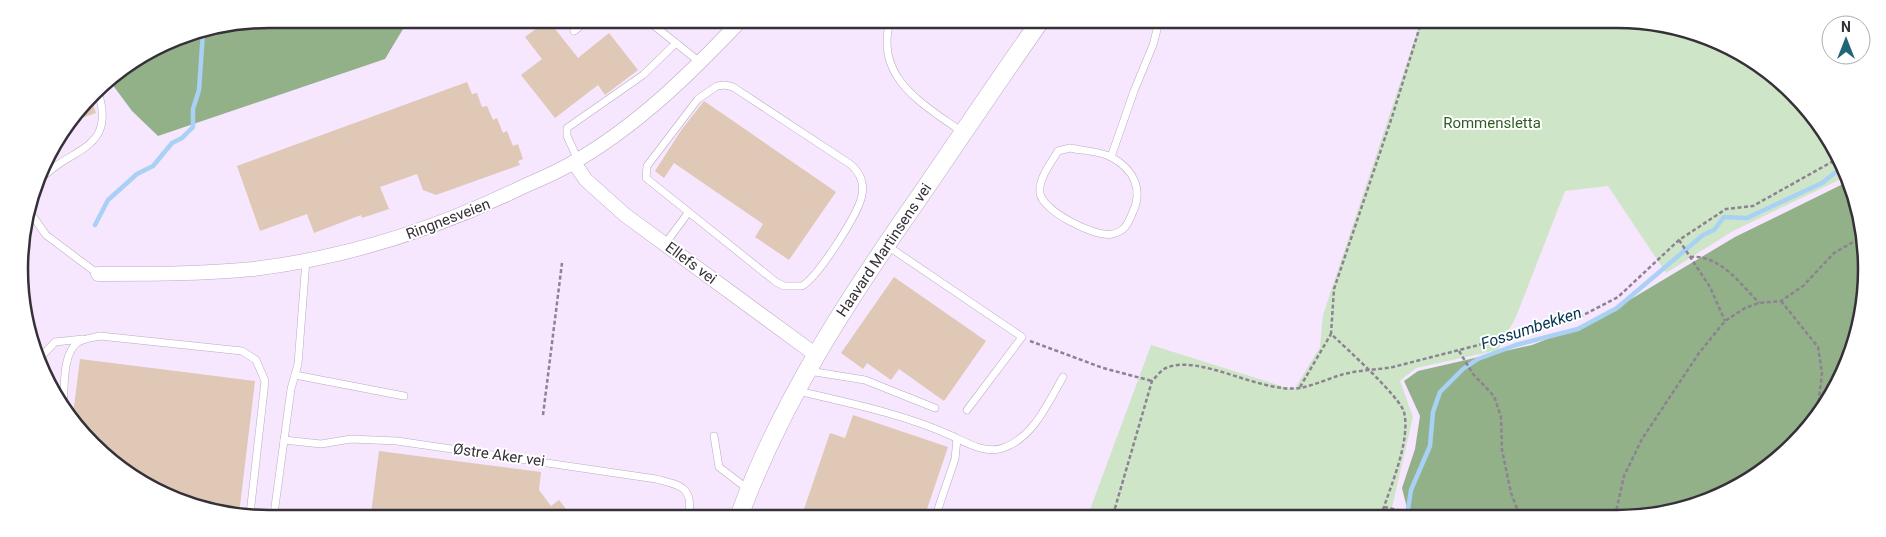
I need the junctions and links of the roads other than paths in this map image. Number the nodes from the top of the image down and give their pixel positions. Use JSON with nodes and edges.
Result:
{"nodes":[{"id":1,"x":578,"y":28,"type":"edge"},
{"id":2,"x":657,"y":28,"type":"edge"},
{"id":3,"x":734,"y":28,"type":"edge"},
{"id":4,"x":889,"y":28,"type":"edge"},
{"id":5,"x":1035,"y":28,"type":"edge"},
{"id":6,"x":1157,"y":28,"type":"edge"},
{"id":7,"x":574,"y":31,"type":"dead end"},
{"id":8,"x":676,"y":43,"type":"junction"},
{"id":9,"x":701,"y":63,"type":"junction"},
{"id":10,"x":100,"y":96,"type":"edge"},
{"id":11,"x":963,"y":133,"type":"junction"},
{"id":12,"x":1111,"y":157,"type":"junction"},
{"id":13,"x":576,"y":161,"type":"junction"},
{"id":14,"x":46,"y":176,"type":"edge"},
{"id":15,"x":688,"y":213,"type":"junction"},
{"id":16,"x":33,"y":217,"type":"edge"},
{"id":17,"x":665,"y":244,"type":"junction"},
{"id":18,"x":886,"y":244,"type":"junction"},
{"id":19,"x":306,"y":260,"type":"junction"},
{"id":20,"x":98,"y":274,"type":"joint"},
{"id":21,"x":83,"y":339,"type":"junction"},
{"id":22,"x":43,"y":354,"type":"edge"},
{"id":23,"x":816,"y":355,"type":"junction"},
{"id":24,"x":806,"y":370,"type":"junction"},
{"id":25,"x":295,"y":375,"type":"junction"},
{"id":26,"x":1063,"y":377,"type":"dead end"},
{"id":27,"x":795,"y":390,"type":"junction"},
{"id":28,"x":64,"y":396,"type":"edge"},
{"id":29,"x":404,"y":396,"type":"dead end"},
{"id":30,"x":935,"y":408,"type":"dead end"},
{"id":31,"x":967,"y":410,"type":"dead end"},
{"id":32,"x":714,"y":436,"type":"dead end"},
{"id":33,"x":957,"y":439,"type":"junction"},
{"id":34,"x":284,"y":440,"type":"junction"},
{"id":35,"x":748,"y":490,"type":"junction"},
{"id":36,"x":251,"y":509,"type":"edge"},
{"id":37,"x":275,"y":510,"type":"edge"},
{"id":38,"x":690,"y":510,"type":"edge"},
{"id":39,"x":741,"y":510,"type":"edge"},
{"id":40,"x":938,"y":510,"type":"edge"}],
"edges":[{"from":1,"to":7,"type":"lane"},
{"from":2,"to":8,"type":"lane"},
{"from":3,"to":9,"type":"street","name":"Ringnesveien"},
{"from":4,"to":11,"type":"lane"},
{"from":5,"to":11,"type":"street","name":"Haavard Martinsens vei"},
{"from":6,"to":12,"type":"lane"},
{"from":8,"to":9,"type":"lane"},
{"from":8,"to":13,"type":"lane"},
{"from":9,"to":13,"type":"street","name":"Ringnesveien"},
{"from":10,"to":14,"type":"lane"},
{"from":11,"to":18,"type":"street","name":"Haavard Martinsens vei"},
{"from":12,"to":12,"type":"lane"},
{"from":13,"to":17,"type":"street","name":"Ellefs vei"},
{"from":13,"to":19,"type":"street","name":"Ringnesveien"},
{"from":15,"to":15,"type":"lane"},
{"from":15,"to":17,"type":"lane"},
{"from":16,"to":20,"type":"lane"},
{"from":17,"to":23,"type":"street","name":"Ellefs vei"},
{"from":18,"to":23,"type":"street","name":"Haavard Martinsens vei"},
{"from":18,"to":31,"type":"lane"},
{"from":19,"to":20,"type":"street","name":"Ringnesveien"},
{"from":19,"to":25,"type":"lane"},
{"from":21,"to":22,"type":"lane"},
{"from":21,"to":28,"type":"lane"},
{"from":21,"to":36,"type":"lane"},
{"from":23,"to":24,"type":"street","name":"Haavard Martinsens vei"},
{"from":24,"to":27,"type":"street","name":"Haavard Martinsens vei"},
{"from":24,"to":30,"type":"lane"},
{"from":25,"to":29,"type":"lane"},
{"from":25,"to":34,"type":"lane"},
{"from":26,"to":33,"type":"lane"},
{"from":27,"to":33,"type":"lane"},
{"from":27,"to":35,"type":"street","name":"Haavard Martinsens vei"},
{"from":32,"to":35,"type":"lane"},
{"from":33,"to":40,"type":"lane"},
{"from":34,"to":37,"type":"lane"},
{"from":34,"to":38,"type":"lane","name":"Østre Aker vei"},
{"from":35,"to":39,"type":"street","name":"Haavard Martinsens vei"}]}
